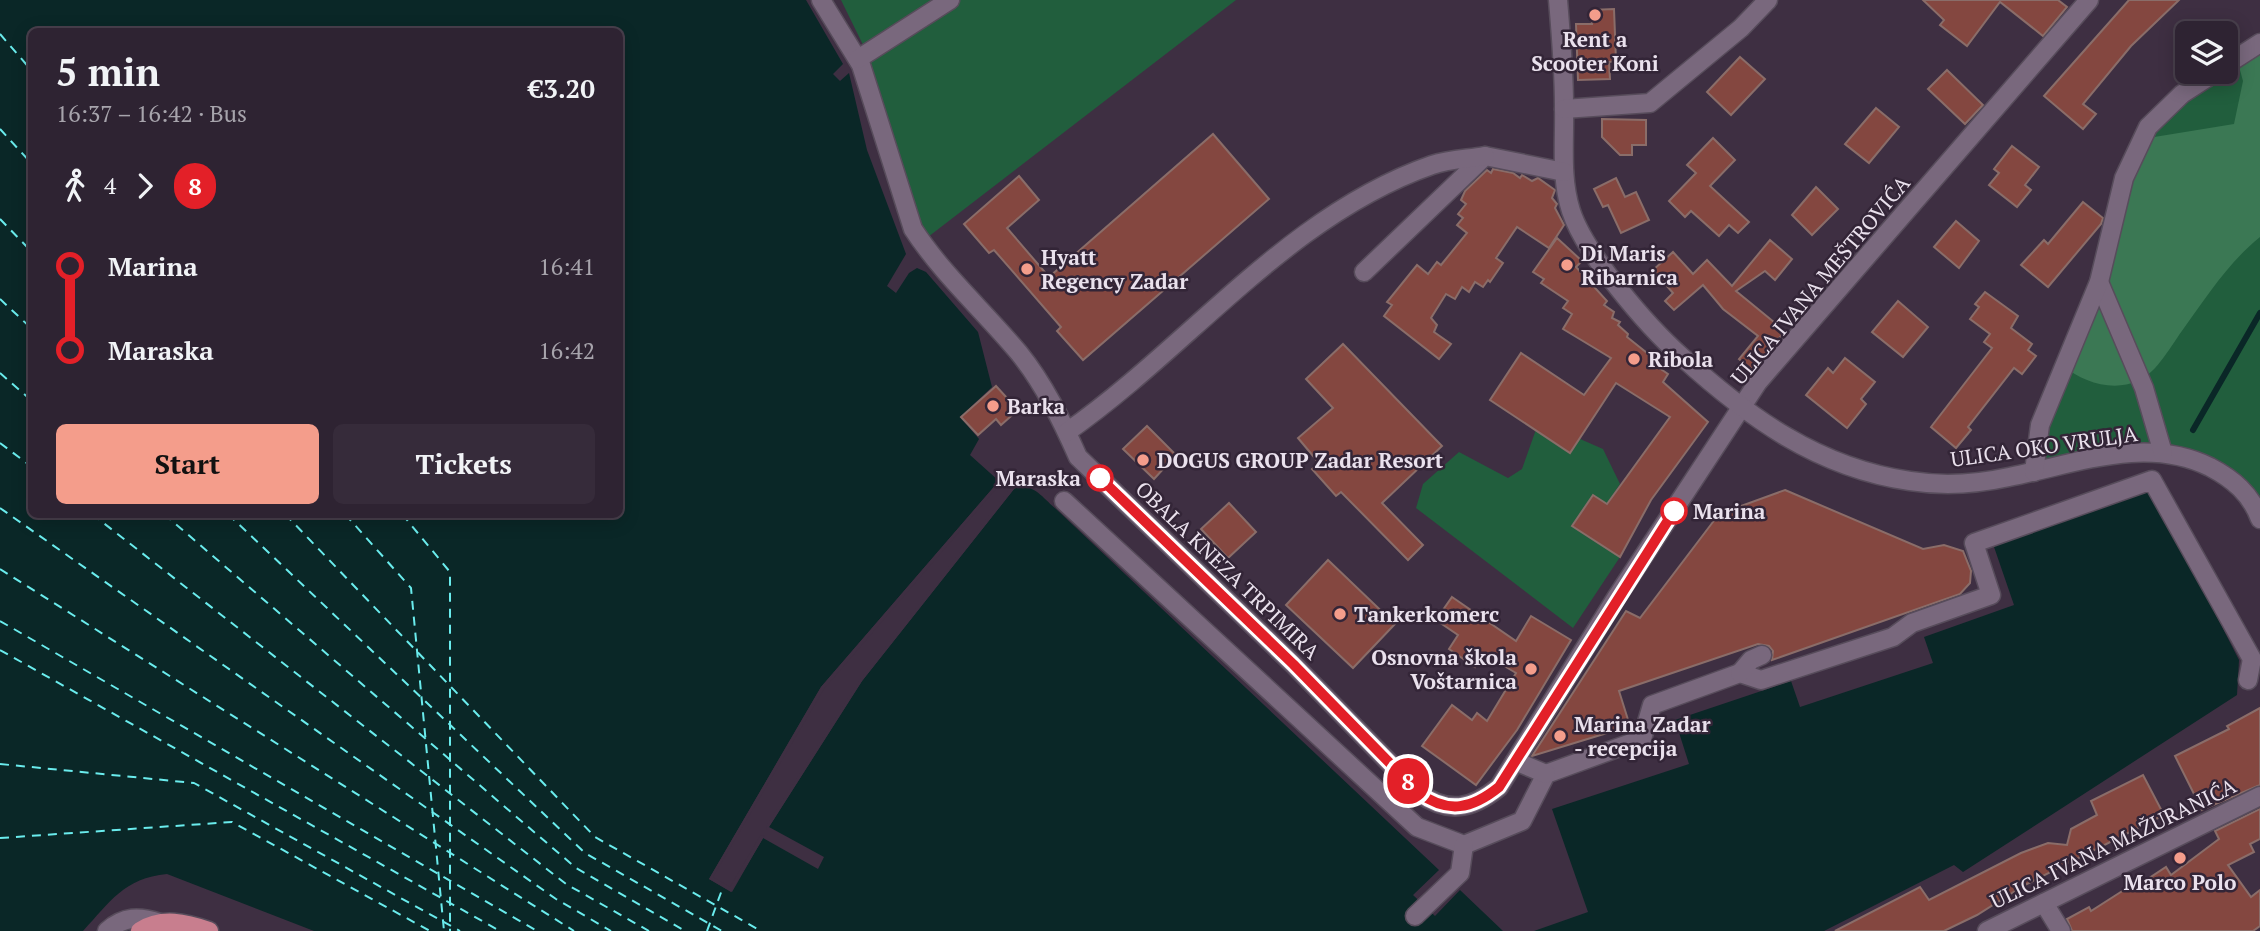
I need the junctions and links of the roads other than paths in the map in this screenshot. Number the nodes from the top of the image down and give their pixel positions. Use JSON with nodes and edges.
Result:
{"nodes":[{"id":1,"x":821,"y":0,"type":"edge"},
{"id":2,"x":950,"y":0,"type":"edge"},
{"id":3,"x":1558,"y":0,"type":"edge"},
{"id":4,"x":1768,"y":0,"type":"edge"},
{"id":5,"x":2089,"y":0,"type":"edge"},
{"id":6,"x":2260,"y":43,"type":"edge"},
{"id":7,"x":2238,"y":57,"type":"edge"},
{"id":8,"x":858,"y":59,"type":"junction"},
{"id":9,"x":2197,"y":84,"type":"edge"},
{"id":10,"x":1564,"y":109,"type":"junction"},
{"id":11,"x":1485,"y":156,"type":"junction"},
{"id":12,"x":1564,"y":172,"type":"junction"},
{"id":13,"x":1364,"y":272,"type":"dead end"},
{"id":14,"x":2099,"y":282,"type":"junction"},
{"id":15,"x":1742,"y":408,"type":"junction"},
{"id":16,"x":1067,"y":432,"type":"junction"},
{"id":17,"x":2164,"y":453,"type":"junction"},
{"id":18,"x":2034,"y":472,"type":"junction"},
{"id":19,"x":1063,"y":501,"type":"dead end"},
{"id":20,"x":2260,"y":519,"type":"edge"},
{"id":21,"x":1762,"y":655,"type":"dead end"},
{"id":22,"x":1740,"y":673,"type":"junction"},
{"id":23,"x":2248,"y":680,"type":"dead end"},
{"id":24,"x":1515,"y":761,"type":"junction"},
{"id":25,"x":1546,"y":774,"type":"junction"},
{"id":26,"x":2260,"y":796,"type":"edge"},
{"id":27,"x":1463,"y":807,"type":"joint"},
{"id":28,"x":1464,"y":845,"type":"junction"},
{"id":29,"x":2044,"y":903,"type":"junction"},
{"id":30,"x":1415,"y":916,"type":"dead end"},
{"id":31,"x":160,"y":923,"type":"junction"},
{"id":32,"x":107,"y":931,"type":"edge"},
{"id":33,"x":140,"y":931,"type":"edge"},
{"id":34,"x":209,"y":931,"type":"edge"},
{"id":35,"x":1987,"y":931,"type":"edge"},
{"id":36,"x":2061,"y":931,"type":"edge"}],
"edges":[{"from":1,"to":8,"type":"street","name":"OBALA KNEZA TRPIMIRA"},
{"from":2,"to":8,"type":"street"},
{"from":3,"to":10,"type":"street","name":"ULICA OKO VRULJA"},
{"from":4,"to":10,"type":"street"},
{"from":5,"to":15,"type":"street","name":"ULICA IVANA MEŠTROVIĆA"},
{"from":6,"to":7,"type":"street"},
{"from":8,"to":16,"type":"street","name":"OBALA KNEZA TRPIMIRA"},
{"from":9,"to":14,"type":"street"},
{"from":10,"to":12,"type":"street","name":"ULICA OKO VRULJA"},
{"from":11,"to":12,"type":"street"},
{"from":11,"to":13,"type":"street"},
{"from":11,"to":16,"type":"street"},
{"from":12,"to":15,"type":"street","name":"ULICA OKO VRULJA"},
{"from":14,"to":17,"type":"street"},
{"from":14,"to":18,"type":"street"},
{"from":15,"to":18,"type":"street","name":"ULICA OKO VRULJA"},
{"from":15,"to":24,"type":"street","name":"ULICA IVANA MEŠTROVIĆA"},
{"from":16,"to":27,"type":"street","name":"OBALA KNEZA TRPIMIRA"},
{"from":17,"to":18,"type":"street","name":"ULICA OKO VRULJA"},
{"from":17,"to":20,"type":"street","name":"ULICA OKO VRULJA"},
{"from":19,"to":28,"type":"street"},
{"from":21,"to":22,"type":"street"},
{"from":22,"to":23,"type":"street"},
{"from":22,"to":25,"type":"street"},
{"from":24,"to":25,"type":"street"},
{"from":24,"to":27,"type":"street","name":"ULICA IVANA MEŠTROVIĆA"},
{"from":25,"to":28,"type":"street"},
{"from":26,"to":29,"type":"street","name":"ULICA IVANA MAŽURANIĆA"},
{"from":28,"to":30,"type":"street"},
{"from":29,"to":35,"type":"street","name":"ULICA IVANA MAŽURANIĆA"},
{"from":29,"to":36,"type":"street"},
{"from":31,"to":32,"type":"street"},
{"from":31,"to":33,"type":"main road"},
{"from":31,"to":34,"type":"main road"}]}
